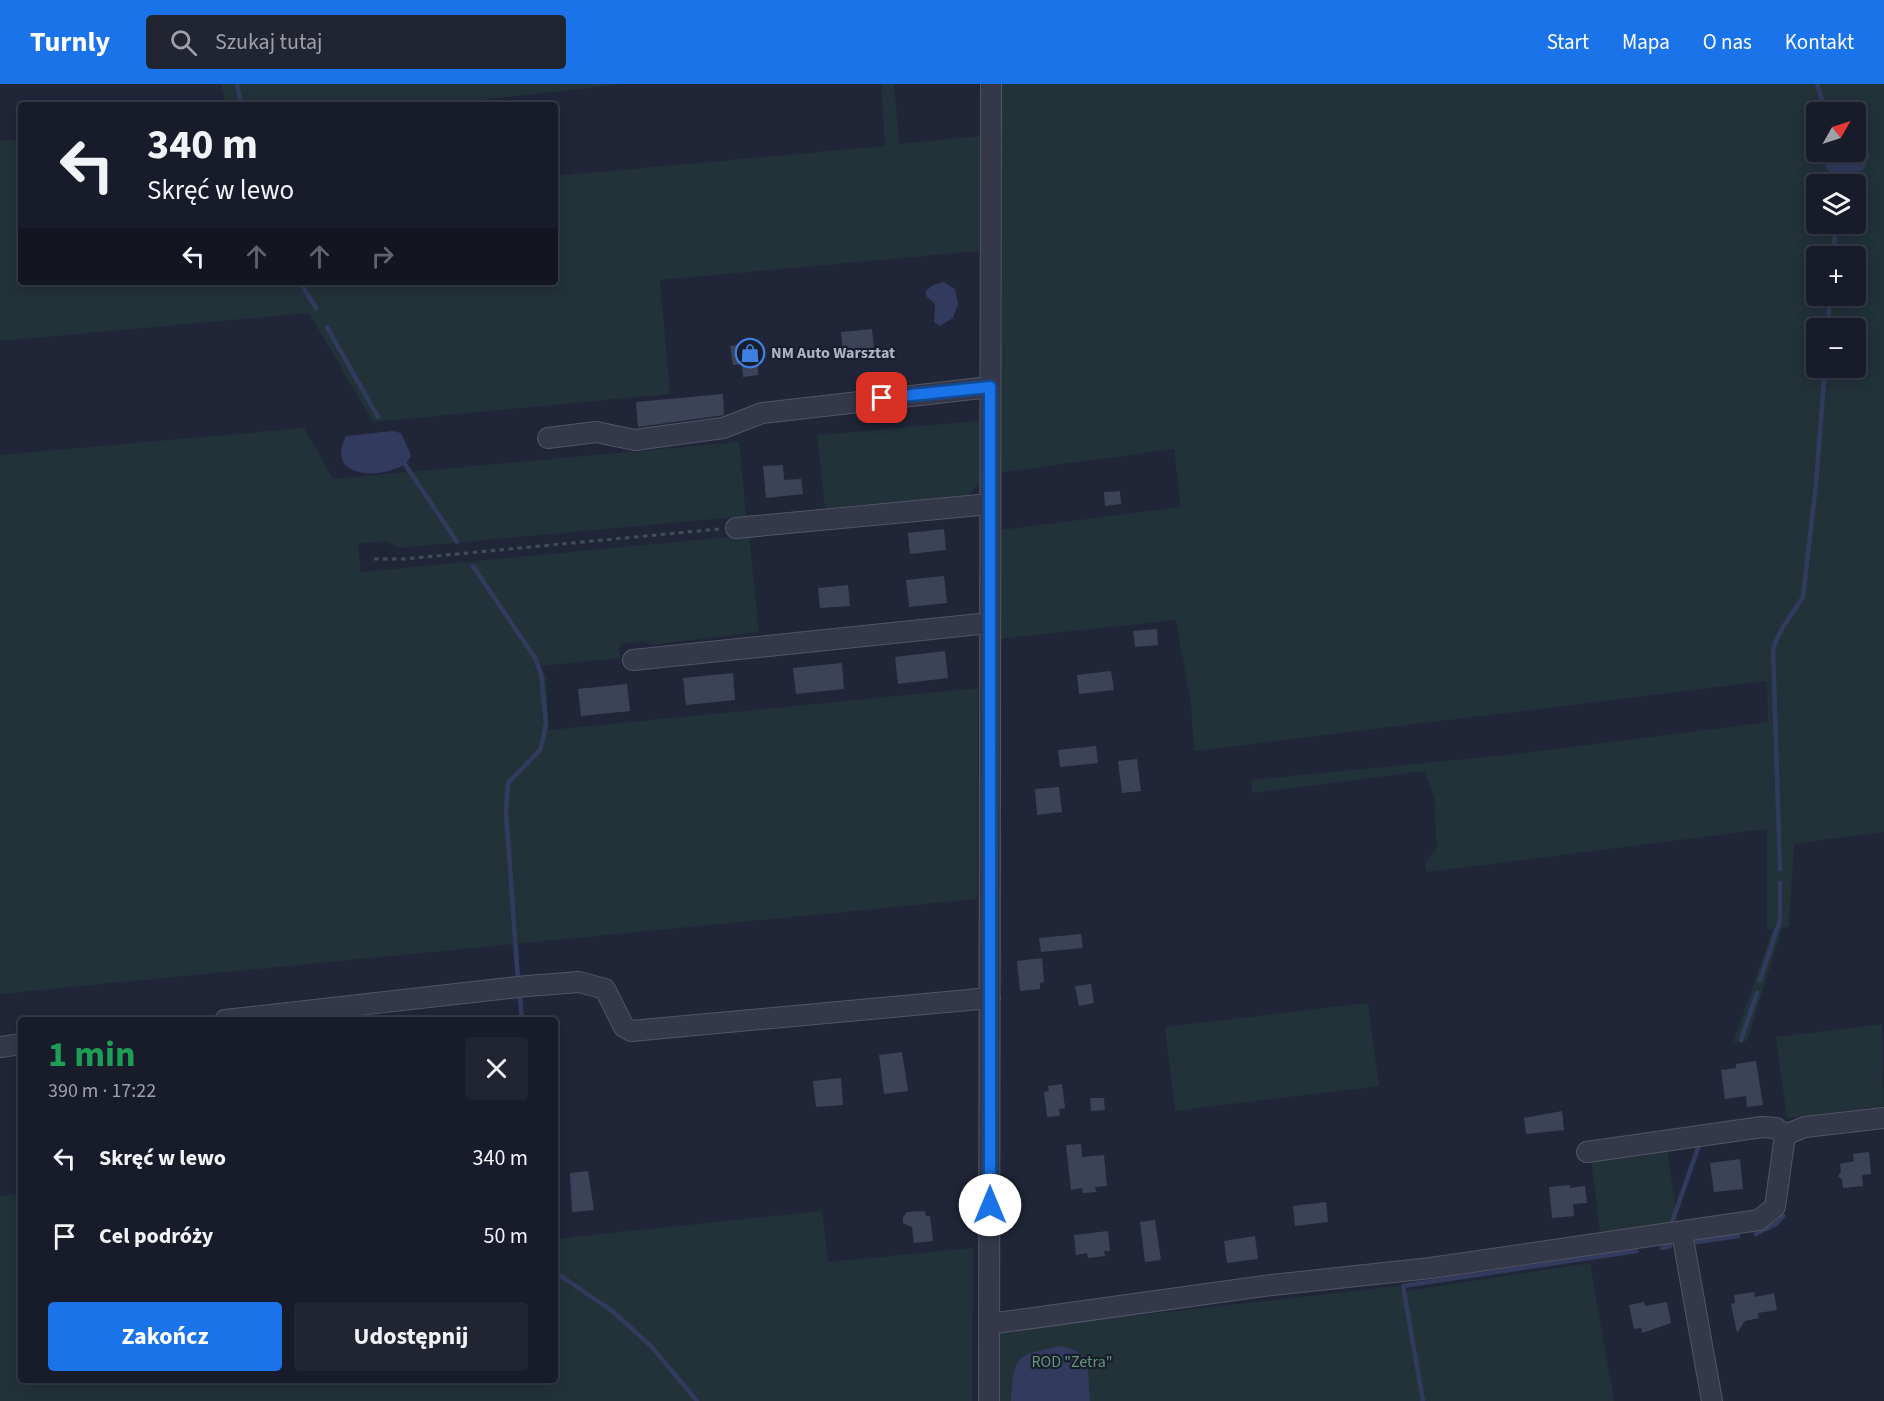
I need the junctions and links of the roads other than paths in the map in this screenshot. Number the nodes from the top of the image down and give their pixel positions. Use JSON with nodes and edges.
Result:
{"nodes":[{"id":1,"x":991,"y":84,"type":"edge"},
{"id":2,"x":990,"y":387,"type":"junction"},
{"id":3,"x":549,"y":438,"type":"dead end"},
{"id":4,"x":990,"y":504,"type":"junction"},
{"id":5,"x":736,"y":528,"type":"road end"},
{"id":6,"x":989,"y":623,"type":"junction"},
{"id":7,"x":633,"y":660,"type":"dead end"},
{"id":8,"x":990,"y":998,"type":"junction"},
{"id":9,"x":250,"y":1017,"type":"edge"},
{"id":10,"x":18,"y":1044,"type":"edge"},
{"id":11,"x":0,"y":1047,"type":"edge"},
{"id":12,"x":1884,"y":1118,"type":"edge"},
{"id":13,"x":1785,"y":1135,"type":"junction"},
{"id":14,"x":1587,"y":1152,"type":"dead end"},
{"id":15,"x":1682,"y":1233,"type":"junction"},
{"id":16,"x":989,"y":1324,"type":"junction"},
{"id":17,"x":989,"y":1401,"type":"edge"},
{"id":18,"x":1712,"y":1401,"type":"edge"}],
"edges":[{"from":1,"to":2,"type":"street"},
{"from":2,"to":3,"type":"street"},
{"from":2,"to":4,"type":"street"},
{"from":4,"to":5,"type":"street"},
{"from":4,"to":6,"type":"street"},
{"from":6,"to":7,"type":"street"},
{"from":6,"to":8,"type":"street"},
{"from":8,"to":9,"type":"street"},
{"from":8,"to":16,"type":"street"},
{"from":10,"to":11,"type":"street"},
{"from":12,"to":13,"type":"street"},
{"from":13,"to":14,"type":"street"},
{"from":13,"to":15,"type":"street"},
{"from":15,"to":16,"type":"street"},
{"from":15,"to":18,"type":"street"},
{"from":16,"to":17,"type":"street"}]}
